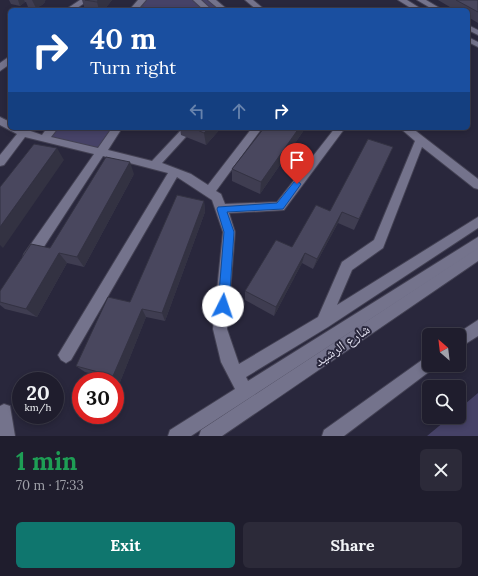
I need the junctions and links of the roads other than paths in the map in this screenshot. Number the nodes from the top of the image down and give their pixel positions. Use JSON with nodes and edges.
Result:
{"nodes":[{"id":1,"x":85,"y":0,"type":"edge"},
{"id":2,"x":142,"y":0,"type":"edge"},
{"id":3,"x":197,"y":0,"type":"edge"},
{"id":4,"x":212,"y":0,"type":"edge"},
{"id":5,"x":249,"y":0,"type":"edge"},
{"id":6,"x":402,"y":0,"type":"edge"},
{"id":7,"x":424,"y":0,"type":"edge"},
{"id":8,"x":65,"y":8,"type":"edge"},
{"id":9,"x":134,"y":8,"type":"edge"},
{"id":10,"x":206,"y":8,"type":"edge"},
{"id":11,"x":222,"y":8,"type":"edge"},
{"id":12,"x":257,"y":8,"type":"edge"},
{"id":13,"x":416,"y":8,"type":"edge"},
{"id":14,"x":436,"y":8,"type":"edge"},
{"id":15,"x":8,"y":61,"type":"edge"},
{"id":16,"x":0,"y":68,"type":"edge"},
{"id":17,"x":17,"y":130,"type":"edge"},
{"id":18,"x":51,"y":130,"type":"edge"},
{"id":19,"x":116,"y":130,"type":"edge"},
{"id":20,"x":187,"y":130,"type":"edge"},
{"id":21,"x":256,"y":130,"type":"edge"},
{"id":22,"x":338,"y":130,"type":"edge"},
{"id":23,"x":408,"y":130,"type":"edge"},
{"id":24,"x":23,"y":133,"type":"junction"},
{"id":25,"x":44,"y":139,"type":"junction"},
{"id":26,"x":420,"y":140,"type":"junction"},
{"id":27,"x":101,"y":152,"type":"junction"},
{"id":28,"x":0,"y":162,"type":"edge"},
{"id":29,"x":154,"y":165,"type":"junction"},
{"id":30,"x":174,"y":172,"type":"junction"},
{"id":31,"x":478,"y":185,"type":"edge"},
{"id":32,"x":209,"y":192,"type":"junction"},
{"id":33,"x":221,"y":209,"type":"junction"},
{"id":34,"x":478,"y":222,"type":"edge"},
{"id":35,"x":478,"y":242,"type":"edge"},
{"id":36,"x":478,"y":254,"type":"edge"},
{"id":37,"x":22,"y":269,"type":"edge"},
{"id":38,"x":323,"y":322,"type":"junction"},
{"id":39,"x":478,"y":328,"type":"edge"},
{"id":40,"x":466,"y":336,"type":"edge"},
{"id":41,"x":66,"y":355,"type":"dead end"},
{"id":42,"x":422,"y":369,"type":"edge"},
{"id":43,"x":236,"y":375,"type":"junction"},
{"id":44,"x":246,"y":392,"type":"junction"},
{"id":45,"x":4,"y":412,"type":"dead end"},
{"id":46,"x":7,"y":436,"type":"edge"},
{"id":47,"x":176,"y":436,"type":"edge"},
{"id":48,"x":207,"y":436,"type":"edge"},
{"id":49,"x":330,"y":436,"type":"edge"}],
"edges":[{"from":1,"to":8,"type":"street"},
{"from":2,"to":9,"type":"street"},
{"from":3,"to":10,"type":"street"},
{"from":4,"to":11,"type":"street"},
{"from":5,"to":12,"type":"street"},
{"from":6,"to":13,"type":"street"},
{"from":7,"to":14,"type":"street"},
{"from":15,"to":16,"type":"street"},
{"from":17,"to":24,"type":"street"},
{"from":18,"to":25,"type":"street"},
{"from":19,"to":27,"type":"street"},
{"from":20,"to":29,"type":"street"},
{"from":21,"to":32,"type":"street"},
{"from":22,"to":33,"type":"street"},
{"from":23,"to":26,"type":"street"},
{"from":24,"to":25,"type":"street"},
{"from":24,"to":28,"type":"street"},
{"from":25,"to":27,"type":"street"},
{"from":26,"to":31,"type":"street"},
{"from":26,"to":38,"type":"street"},
{"from":27,"to":29,"type":"street"},
{"from":27,"to":37,"type":"street"},
{"from":29,"to":30,"type":"street"},
{"from":30,"to":32,"type":"street"},
{"from":30,"to":41,"type":"street"},
{"from":32,"to":33,"type":"street"},
{"from":33,"to":43,"type":"street"},
{"from":34,"to":38,"type":"street"},
{"from":35,"to":44,"type":"street"},
{"from":36,"to":48,"type":"street","name":"شارع الرشيد"},
{"from":38,"to":43,"type":"street"},
{"from":39,"to":40,"type":"street"},
{"from":42,"to":49,"type":"street"},
{"from":43,"to":44,"type":"street"},
{"from":44,"to":47,"type":"street"},
{"from":45,"to":46,"type":"street"}]}
